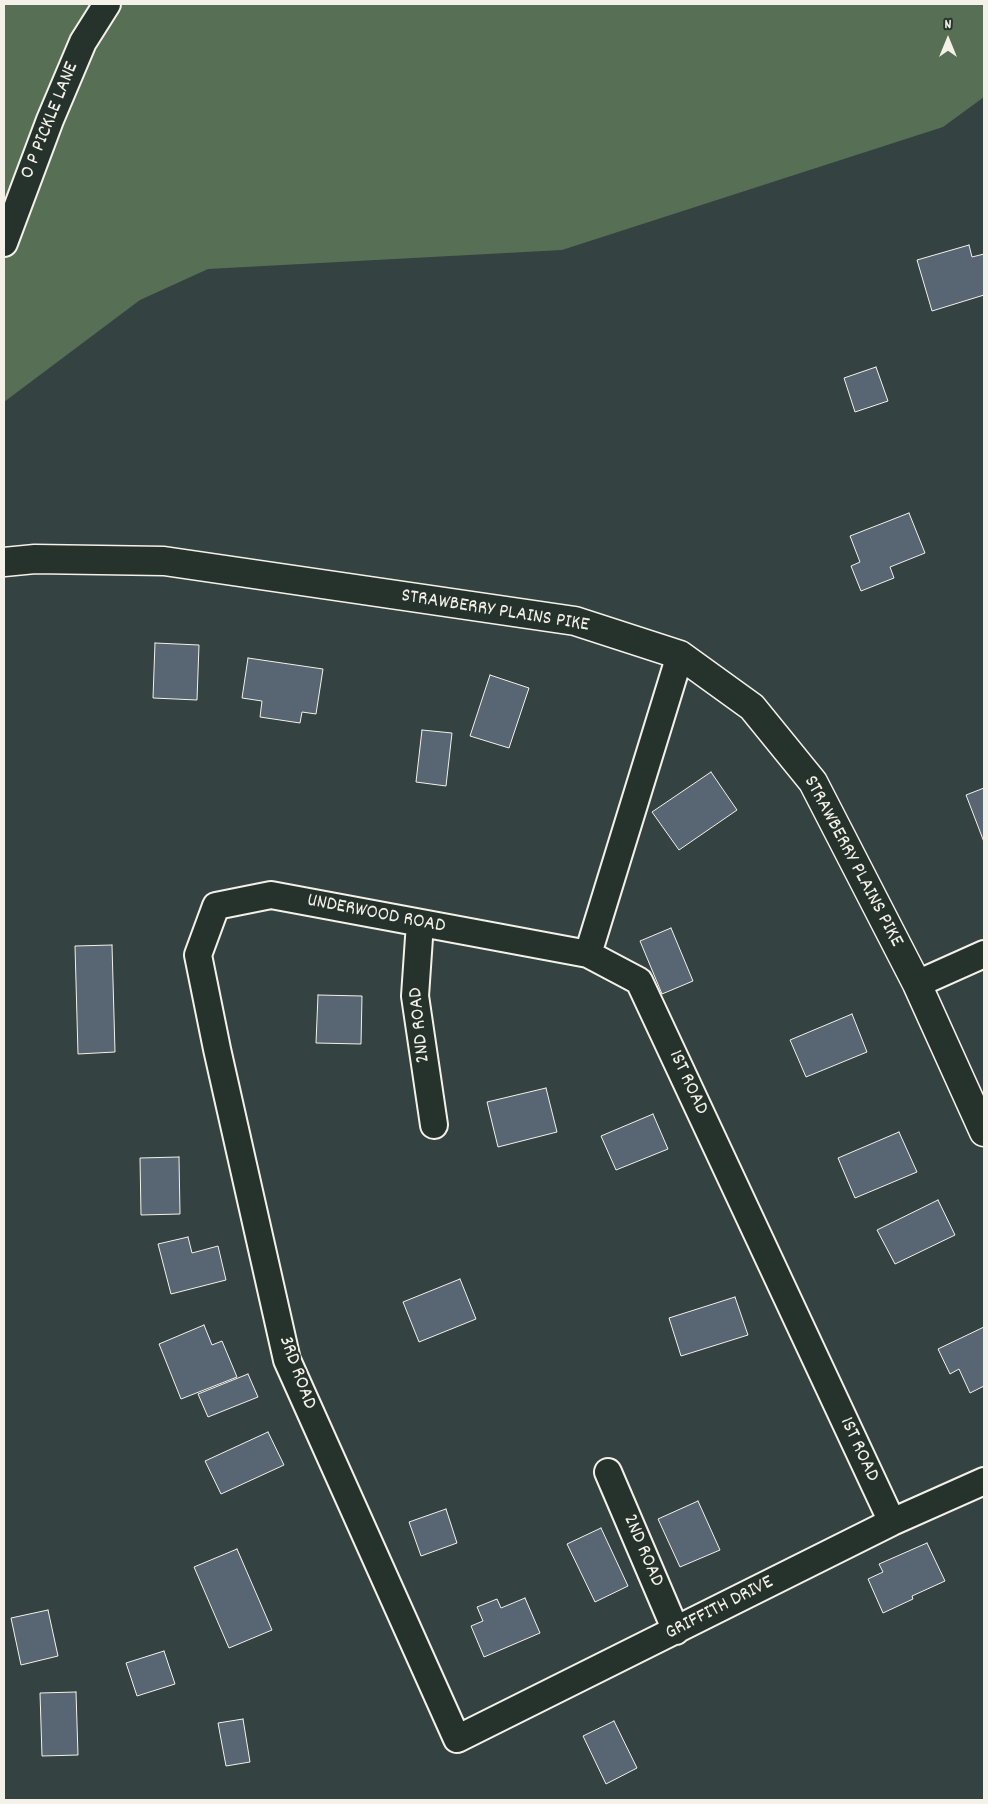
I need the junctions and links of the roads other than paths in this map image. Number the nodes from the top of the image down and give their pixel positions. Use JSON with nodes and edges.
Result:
{"nodes":[{"id":1,"x":107,"y":4,"type":"edge"},
{"id":2,"x":4,"y":243,"type":"edge"},
{"id":3,"x":4,"y":562,"type":"edge"},
{"id":4,"x":680,"y":655,"type":"junction"},
{"id":5,"x":420,"y":924,"type":"junction"},
{"id":6,"x":588,"y":954,"type":"junction"},
{"id":7,"x":984,"y":954,"type":"edge"},
{"id":8,"x":198,"y":955,"type":"joint"},
{"id":9,"x":917,"y":984,"type":"junction"},
{"id":10,"x":434,"y":1125,"type":"dead end"},
{"id":11,"x":984,"y":1132,"type":"edge"},
{"id":12,"x":608,"y":1472,"type":"dead end"},
{"id":13,"x":984,"y":1481,"type":"edge"},
{"id":14,"x":892,"y":1522,"type":"junction"},
{"id":15,"x":676,"y":1630,"type":"junction"},
{"id":16,"x":457,"y":1739,"type":"joint"}],
"edges":[{"from":1,"to":2,"type":"street","name":"O P PICKLE LANE"},
{"from":3,"to":4,"type":"street","name":"STRAWBERRY PLAINS PIKE"},
{"from":4,"to":6,"type":"street"},
{"from":4,"to":9,"type":"street","name":"STRAWBERRY PLAINS PIKE"},
{"from":5,"to":6,"type":"street","name":"UNDERWOOD ROAD"},
{"from":5,"to":8,"type":"street","name":"UNDERWOOD ROAD"},
{"from":5,"to":10,"type":"street","name":"2ND ROAD"},
{"from":6,"to":14,"type":"street","name":"1ST ROAD"},
{"from":7,"to":9,"type":"street"},
{"from":8,"to":16,"type":"street","name":"3RD ROAD"},
{"from":9,"to":11,"type":"street","name":"STRAWBERRY PLAINS PIKE"},
{"from":12,"to":15,"type":"street","name":"2ND ROAD"},
{"from":13,"to":14,"type":"street","name":"GRIFFITH DRIVE"},
{"from":14,"to":15,"type":"street","name":"GRIFFITH DRIVE"},
{"from":15,"to":16,"type":"street","name":"GRIFFITH DRIVE"}]}
